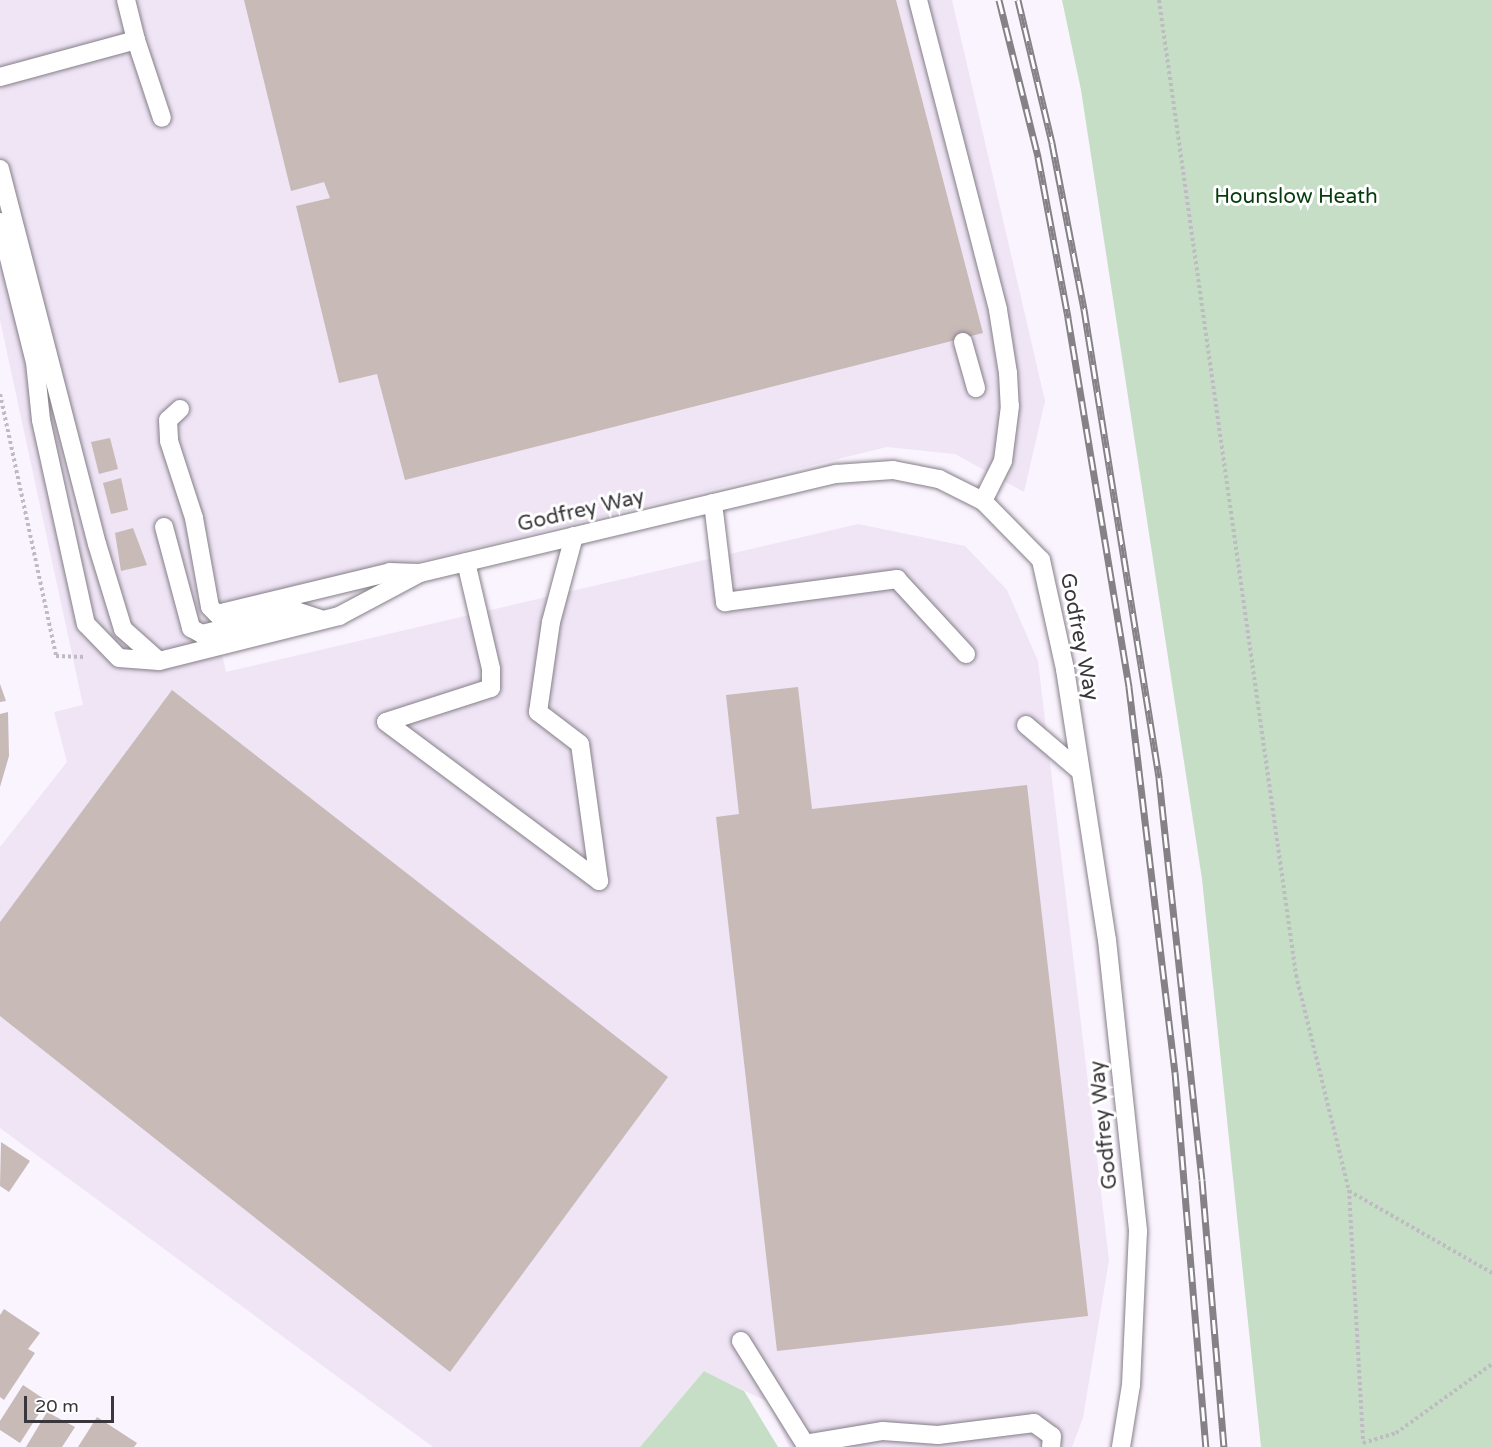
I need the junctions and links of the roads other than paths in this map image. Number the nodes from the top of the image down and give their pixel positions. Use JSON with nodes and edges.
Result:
{"nodes":[{"id":1,"x":126,"y":0,"type":"edge"},
{"id":2,"x":918,"y":0,"type":"edge"},
{"id":3,"x":136,"y":40,"type":"junction"},
{"id":4,"x":0,"y":77,"type":"edge"},
{"id":5,"x":162,"y":118,"type":"dead end"},
{"id":6,"x":0,"y":169,"type":"edge"},
{"id":7,"x":0,"y":222,"type":"edge"},
{"id":8,"x":963,"y":342,"type":"dead end"},
{"id":9,"x":976,"y":388,"type":"dead end"},
{"id":10,"x":180,"y":410,"type":"dead end"},
{"id":11,"x":983,"y":501,"type":"junction"},
{"id":12,"x":713,"y":503,"type":"junction"},
{"id":13,"x":164,"y":527,"type":"dead end"},
{"id":14,"x":574,"y":536,"type":"junction"},
{"id":15,"x":466,"y":562,"type":"junction"},
{"id":16,"x":420,"y":573,"type":"junction"},
{"id":17,"x":320,"y":619,"type":"junction"},
{"id":18,"x":966,"y":654,"type":"dead end"},
{"id":19,"x":159,"y":661,"type":"junction"},
{"id":20,"x":1026,"y":725,"type":"dead end"},
{"id":21,"x":1080,"y":771,"type":"junction"},
{"id":22,"x":741,"y":1341,"type":"dead end"},
{"id":23,"x":806,"y":1445,"type":"edge"},
{"id":24,"x":1051,"y":1447,"type":"edge"},
{"id":25,"x":1120,"y":1447,"type":"edge"}],
"edges":[{"from":1,"to":3,"type":"lane"},
{"from":2,"to":11,"type":"lane"},
{"from":3,"to":4,"type":"lane"},
{"from":3,"to":5,"type":"lane"},
{"from":6,"to":19,"type":"lane"},
{"from":7,"to":19,"type":"lane","name":"Godfrey Way"},
{"from":8,"to":9,"type":"lane"},
{"from":10,"to":16,"type":"lane"},
{"from":11,"to":12,"type":"lane","name":"Godfrey Way"},
{"from":11,"to":21,"type":"lane","name":"Godfrey Way"},
{"from":12,"to":14,"type":"lane","name":"Godfrey Way"},
{"from":12,"to":18,"type":"lane"},
{"from":13,"to":17,"type":"lane"},
{"from":14,"to":15,"type":"lane","name":"Godfrey Way"},
{"from":14,"to":15,"type":"lane"},
{"from":15,"to":16,"type":"lane","name":"Godfrey Way"},
{"from":16,"to":17,"type":"lane","name":"Godfrey Way"},
{"from":17,"to":19,"type":"lane","name":"Godfrey Way"},
{"from":20,"to":21,"type":"lane"},
{"from":21,"to":25,"type":"lane","name":"Godfrey Way"},
{"from":22,"to":23,"type":"lane"},
{"from":23,"to":24,"type":"lane"}]}
